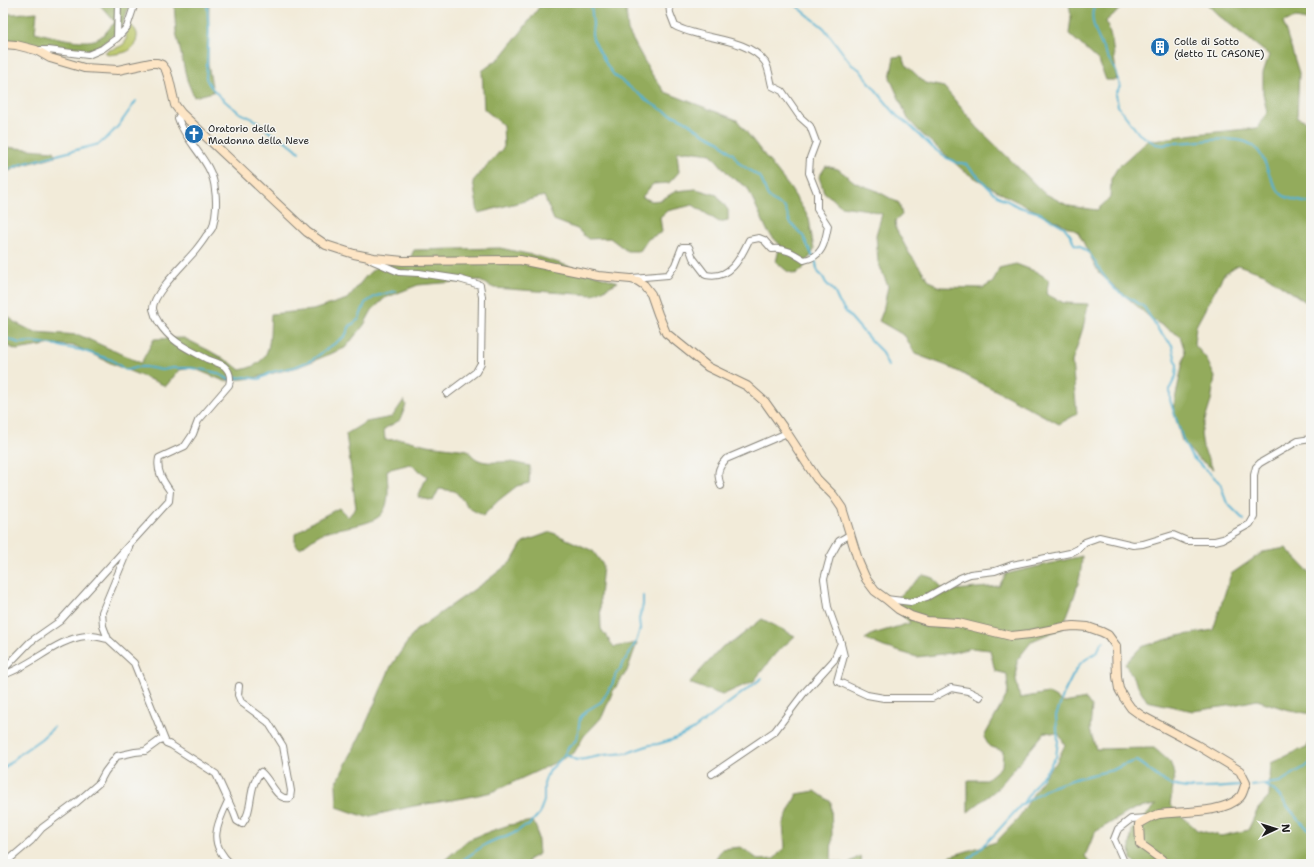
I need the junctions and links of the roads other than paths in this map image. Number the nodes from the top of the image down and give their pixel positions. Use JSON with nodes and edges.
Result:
{"nodes":[{"id":1,"x":118,"y":3,"type":"edge"},
{"id":2,"x":135,"y":3,"type":"edge"},
{"id":3,"x":669,"y":3,"type":"edge"},
{"id":4,"x":117,"y":38,"type":"junction"},
{"id":5,"x":3,"y":44,"type":"edge"},
{"id":6,"x":36,"y":50,"type":"junction"},
{"id":7,"x":181,"y":113,"type":"junction"},
{"id":8,"x":362,"y":256,"type":"junction"},
{"id":9,"x":631,"y":278,"type":"junction"},
{"id":10,"x":447,"y":394,"type":"dead end"},
{"id":11,"x":787,"y":433,"type":"junction"},
{"id":12,"x":1311,"y":439,"type":"edge"},
{"id":13,"x":721,"y":486,"type":"dead end"},
{"id":14,"x":850,"y":534,"type":"junction"},
{"id":15,"x":131,"y":542,"type":"junction"},
{"id":16,"x":886,"y":599,"type":"junction"},
{"id":17,"x":108,"y":639,"type":"junction"},
{"id":18,"x":841,"y":644,"type":"junction"},
{"id":19,"x":3,"y":670,"type":"edge"},
{"id":20,"x":3,"y":675,"type":"edge"},
{"id":21,"x":239,"y":686,"type":"dead end"},
{"id":22,"x":980,"y":697,"type":"dead end"},
{"id":23,"x":163,"y":738,"type":"junction"},
{"id":24,"x":712,"y":774,"type":"dead end"},
{"id":25,"x":228,"y":801,"type":"junction"},
{"id":26,"x":1148,"y":818,"type":"junction"},
{"id":27,"x":4,"y":864,"type":"edge"},
{"id":28,"x":230,"y":864,"type":"edge"},
{"id":29,"x":1125,"y":864,"type":"edge"},
{"id":30,"x":1166,"y":864,"type":"edge"}],
"edges":[{"from":1,"to":4,"type":"street"},
{"from":2,"to":4,"type":"street"},
{"from":3,"to":9,"type":"street"},
{"from":4,"to":6,"type":"street"},
{"from":5,"to":6,"type":"street"},
{"from":6,"to":7,"type":"street"},
{"from":7,"to":8,"type":"street"},
{"from":7,"to":15,"type":"street"},
{"from":8,"to":9,"type":"street"},
{"from":8,"to":10,"type":"street"},
{"from":9,"to":11,"type":"street"},
{"from":11,"to":13,"type":"street"},
{"from":11,"to":14,"type":"street"},
{"from":12,"to":16,"type":"street"},
{"from":14,"to":16,"type":"street"},
{"from":14,"to":18,"type":"street"},
{"from":15,"to":17,"type":"street"},
{"from":15,"to":19,"type":"street"},
{"from":16,"to":26,"type":"street"},
{"from":17,"to":20,"type":"street"},
{"from":17,"to":23,"type":"street"},
{"from":18,"to":22,"type":"street"},
{"from":18,"to":24,"type":"street"},
{"from":21,"to":25,"type":"street"},
{"from":23,"to":25,"type":"street"},
{"from":23,"to":27,"type":"street"},
{"from":25,"to":28,"type":"street"},
{"from":26,"to":29,"type":"street"},
{"from":26,"to":30,"type":"street"}]}
